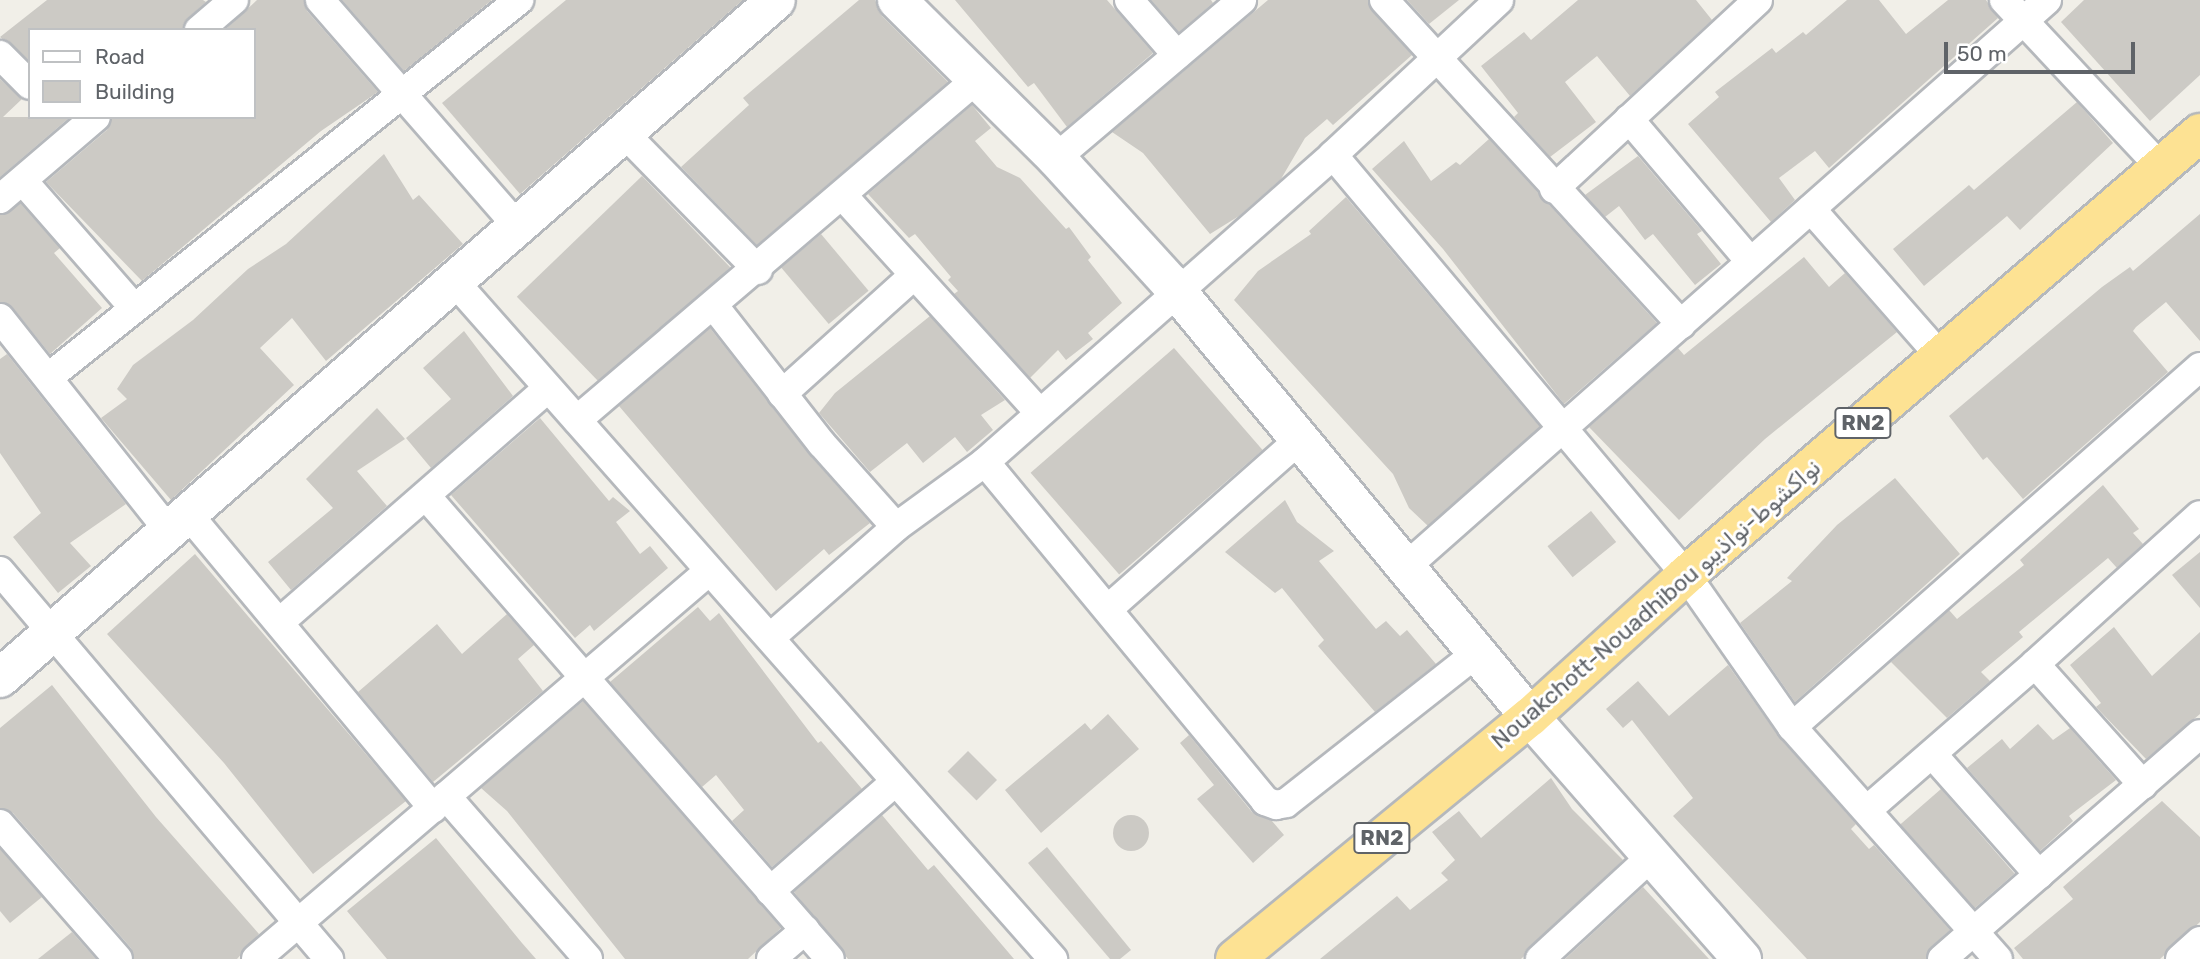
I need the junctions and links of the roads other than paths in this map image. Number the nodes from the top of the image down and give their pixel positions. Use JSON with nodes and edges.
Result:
{"nodes":[{"id":1,"x":234,"y":0,"type":"edge"},
{"id":2,"x":320,"y":0,"type":"edge"},
{"id":3,"x":519,"y":0,"type":"edge"},
{"id":4,"x":776,"y":0,"type":"edge"},
{"id":5,"x":897,"y":0,"type":"edge"},
{"id":6,"x":1129,"y":0,"type":"edge"},
{"id":7,"x":1242,"y":0,"type":"edge"},
{"id":8,"x":1384,"y":0,"type":"edge"},
{"id":9,"x":1499,"y":0,"type":"edge"},
{"id":10,"x":1758,"y":0,"type":"edge"},
{"id":11,"x":2004,"y":0,"type":"edge"},
{"id":12,"x":2047,"y":0,"type":"edge"},
{"id":13,"x":2024,"y":21,"type":"junction"},
{"id":14,"x":201,"y":28,"type":"edge"},
{"id":15,"x":0,"y":55,"type":"edge"},
{"id":16,"x":1177,"y":55,"type":"junction"},
{"id":17,"x":1436,"y":57,"type":"junction"},
{"id":18,"x":977,"y":79,"type":"junction"},
{"id":19,"x":28,"y":83,"type":"edge"},
{"id":20,"x":402,"y":96,"type":"junction"},
{"id":21,"x":1629,"y":119,"type":"junction"},
{"id":22,"x":78,"y":123,"type":"edge"},
{"id":23,"x":624,"y":132,"type":"junction"},
{"id":24,"x":2200,"y":133,"type":"edge"},
{"id":25,"x":1333,"y":155,"type":"junction"},
{"id":26,"x":1056,"y":158,"type":"junction"},
{"id":27,"x":2161,"y":168,"type":"junction"},
{"id":28,"x":23,"y":181,"type":"junction"},
{"id":29,"x":1554,"y":189,"type":"junction"},
{"id":30,"x":844,"y":197,"type":"junction"},
{"id":31,"x":0,"y":199,"type":"edge"},
{"id":32,"x":1811,"y":209,"type":"junction"},
{"id":33,"x":516,"y":225,"type":"junction"},
{"id":34,"x":1750,"y":261,"type":"junction"},
{"id":35,"x":758,"y":270,"type":"junction"},
{"id":36,"x":913,"y":276,"type":"junction"},
{"id":37,"x":454,"y":281,"type":"junction"},
{"id":38,"x":1176,"y":291,"type":"junction"},
{"id":39,"x":714,"y":306,"type":"junction"},
{"id":40,"x":134,"y":308,"type":"junction"},
{"id":41,"x":0,"y":318,"type":"edge"},
{"id":42,"x":1681,"y":324,"type":"junction"},
{"id":43,"x":1940,"y":356,"type":"junction"},
{"id":44,"x":2200,"y":367,"type":"edge"},
{"id":45,"x":49,"y":377,"type":"junction"},
{"id":46,"x":548,"y":388,"type":"junction"},
{"id":47,"x":782,"y":394,"type":"junction"},
{"id":48,"x":1038,"y":411,"type":"junction"},
{"id":49,"x":577,"y":420,"type":"junction"},
{"id":50,"x":1565,"y":428,"type":"junction"},
{"id":51,"x":1301,"y":438,"type":"junction"},
{"id":52,"x":985,"y":462,"type":"junction"},
{"id":53,"x":426,"y":496,"type":"junction"},
{"id":54,"x":2200,"y":515,"type":"edge"},
{"id":55,"x":178,"y":523,"type":"junction"},
{"id":56,"x":896,"y":527,"type":"junction"},
{"id":57,"x":1408,"y":565,"type":"junction"},
{"id":58,"x":709,"y":571,"type":"junction"},
{"id":59,"x":0,"y":572,"type":"edge"},
{"id":60,"x":1686,"y":575,"type":"junction"},
{"id":61,"x":1108,"y":609,"type":"junction"},
{"id":62,"x":281,"y":621,"type":"junction"},
{"id":63,"x":51,"y":633,"type":"junction"},
{"id":64,"x":771,"y":637,"type":"junction"},
{"id":65,"x":1478,"y":652,"type":"junction"},
{"id":66,"x":2035,"y":664,"type":"junction"},
{"id":67,"x":589,"y":677,"type":"junction"},
{"id":68,"x":0,"y":678,"type":"edge"},
{"id":69,"x":1530,"y":717,"type":"junction"},
{"id":70,"x":1792,"y":727,"type":"junction"},
{"id":71,"x":2196,"y":745,"type":"edge"},
{"id":72,"x":1933,"y":755,"type":"junction"},
{"id":73,"x":894,"y":783,"type":"junction"},
{"id":74,"x":2143,"y":785,"type":"junction"},
{"id":75,"x":440,"y":802,"type":"junction"},
{"id":76,"x":1867,"y":810,"type":"junction"},
{"id":77,"x":0,"y":824,"type":"edge"},
{"id":78,"x":1651,"y":857,"type":"junction"},
{"id":79,"x":2039,"y":875,"type":"junction"},
{"id":80,"x":770,"y":891,"type":"junction"},
{"id":81,"x":297,"y":922,"type":"junction"},
{"id":82,"x":805,"y":930,"type":"junction"},
{"id":83,"x":1974,"y":931,"type":"junction"},
{"id":84,"x":2200,"y":941,"type":"edge"},
{"id":85,"x":118,"y":959,"type":"edge"},
{"id":86,"x":256,"y":959,"type":"edge"},
{"id":87,"x":329,"y":959,"type":"edge"},
{"id":88,"x":588,"y":959,"type":"edge"},
{"id":89,"x":771,"y":959,"type":"edge"},
{"id":90,"x":830,"y":959,"type":"edge"},
{"id":91,"x":1053,"y":959,"type":"edge"},
{"id":92,"x":1235,"y":959,"type":"edge"},
{"id":93,"x":1540,"y":959,"type":"edge"},
{"id":94,"x":1742,"y":959,"type":"edge"},
{"id":95,"x":1942,"y":959,"type":"edge"},
{"id":96,"x":1998,"y":959,"type":"edge"},
{"id":97,"x":2180,"y":959,"type":"edge"}],
"edges":[{"from":1,"to":14,"type":"street"},
{"from":2,"to":20,"type":"street"},
{"from":3,"to":20,"type":"street"},
{"from":4,"to":23,"type":"street"},
{"from":5,"to":18,"type":"street"},
{"from":6,"to":16,"type":"street"},
{"from":7,"to":16,"type":"street"},
{"from":8,"to":17,"type":"street"},
{"from":9,"to":17,"type":"street"},
{"from":10,"to":21,"type":"street"},
{"from":11,"to":13,"type":"street"},
{"from":12,"to":13,"type":"street"},
{"from":13,"to":27,"type":"street"},
{"from":13,"to":32,"type":"street"},
{"from":15,"to":19,"type":"street"},
{"from":16,"to":26,"type":"street"},
{"from":17,"to":25,"type":"street"},
{"from":17,"to":29,"type":"street"},
{"from":18,"to":26,"type":"street"},
{"from":18,"to":30,"type":"street"},
{"from":20,"to":33,"type":"street"},
{"from":20,"to":40,"type":"street"},
{"from":21,"to":29,"type":"street"},
{"from":21,"to":34,"type":"street"},
{"from":22,"to":28,"type":"street"},
{"from":23,"to":33,"type":"street"},
{"from":23,"to":35,"type":"street"},
{"from":24,"to":27,"type":"highway","name":"Nouakchott-Nouadhibou نواكشوط-نواذيبو","number":"RN2"},
{"from":25,"to":38,"type":"street"},
{"from":25,"to":50,"type":"street"},
{"from":26,"to":38,"type":"street"},
{"from":27,"to":43,"type":"highway","name":"Nouakchott-Nouadhibou نواكشوط-نواذيبو","number":"RN2"},
{"from":28,"to":31,"type":"street"},
{"from":28,"to":40,"type":"street"},
{"from":29,"to":42,"type":"street"},
{"from":30,"to":35,"type":"street"},
{"from":30,"to":36,"type":"street"},
{"from":32,"to":34,"type":"street"},
{"from":32,"to":43,"type":"street"},
{"from":33,"to":37,"type":"street"},
{"from":34,"to":42,"type":"street"},
{"from":35,"to":39,"type":"street"},
{"from":36,"to":47,"type":"street"},
{"from":36,"to":48,"type":"street"},
{"from":37,"to":46,"type":"street"},
{"from":37,"to":55,"type":"street"},
{"from":38,"to":48,"type":"street"},
{"from":38,"to":51,"type":"street"},
{"from":39,"to":47,"type":"street"},
{"from":39,"to":49,"type":"street"},
{"from":40,"to":45,"type":"street"},
{"from":41,"to":45,"type":"street"},
{"from":42,"to":50,"type":"street"},
{"from":43,"to":60,"type":"highway","name":"Nouakchott-Nouadhibou نواكشوط-نواذيبو","number":"RN2"},
{"from":44,"to":70,"type":"street"},
{"from":45,"to":55,"type":"street"},
{"from":46,"to":49,"type":"street"},
{"from":46,"to":53,"type":"street"},
{"from":47,"to":56,"type":"street"},
{"from":48,"to":52,"type":"street"},
{"from":49,"to":58,"type":"street"},
{"from":50,"to":57,"type":"street"},
{"from":50,"to":60,"type":"street"},
{"from":51,"to":57,"type":"street"},
{"from":51,"to":61,"type":"street"},
{"from":52,"to":56,"type":"street"},
{"from":52,"to":61,"type":"street"},
{"from":53,"to":62,"type":"street"},
{"from":53,"to":67,"type":"street"},
{"from":54,"to":66,"type":"street"},
{"from":55,"to":62,"type":"street"},
{"from":55,"to":63,"type":"street"},
{"from":56,"to":64,"type":"street"},
{"from":57,"to":65,"type":"street"},
{"from":58,"to":64,"type":"street"},
{"from":58,"to":67,"type":"street"},
{"from":59,"to":63,"type":"street"},
{"from":60,"to":69,"type":"highway","name":"Nouakchott-Nouadhibou نواكشوط-نواذيبو","number":"RN2"},
{"from":60,"to":70,"type":"street"},
{"from":61,"to":65,"type":"street"},
{"from":62,"to":75,"type":"street"},
{"from":63,"to":68,"type":"street"},
{"from":63,"to":81,"type":"street"},
{"from":64,"to":73,"type":"street"},
{"from":65,"to":69,"type":"street"},
{"from":66,"to":72,"type":"street"},
{"from":66,"to":74,"type":"street"},
{"from":67,"to":75,"type":"street"},
{"from":67,"to":80,"type":"street"},
{"from":69,"to":78,"type":"street"},
{"from":69,"to":92,"type":"highway","name":"Nouakchott-Nouadhibou نواكشوط-نواذيبو","number":"RN2"},
{"from":70,"to":76,"type":"street"},
{"from":71,"to":74,"type":"street"},
{"from":72,"to":76,"type":"street"},
{"from":72,"to":79,"type":"street"},
{"from":73,"to":80,"type":"street"},
{"from":73,"to":91,"type":"street"},
{"from":74,"to":79,"type":"street"},
{"from":75,"to":81,"type":"street"},
{"from":75,"to":88,"type":"street"},
{"from":76,"to":83,"type":"street"},
{"from":77,"to":85,"type":"street"},
{"from":78,"to":93,"type":"street"},
{"from":78,"to":94,"type":"street"},
{"from":79,"to":83,"type":"street"},
{"from":80,"to":82,"type":"street"},
{"from":81,"to":86,"type":"street"},
{"from":81,"to":87,"type":"street"},
{"from":82,"to":89,"type":"street"},
{"from":82,"to":90,"type":"street"},
{"from":83,"to":95,"type":"street"},
{"from":83,"to":96,"type":"street"},
{"from":84,"to":97,"type":"street"}]}
